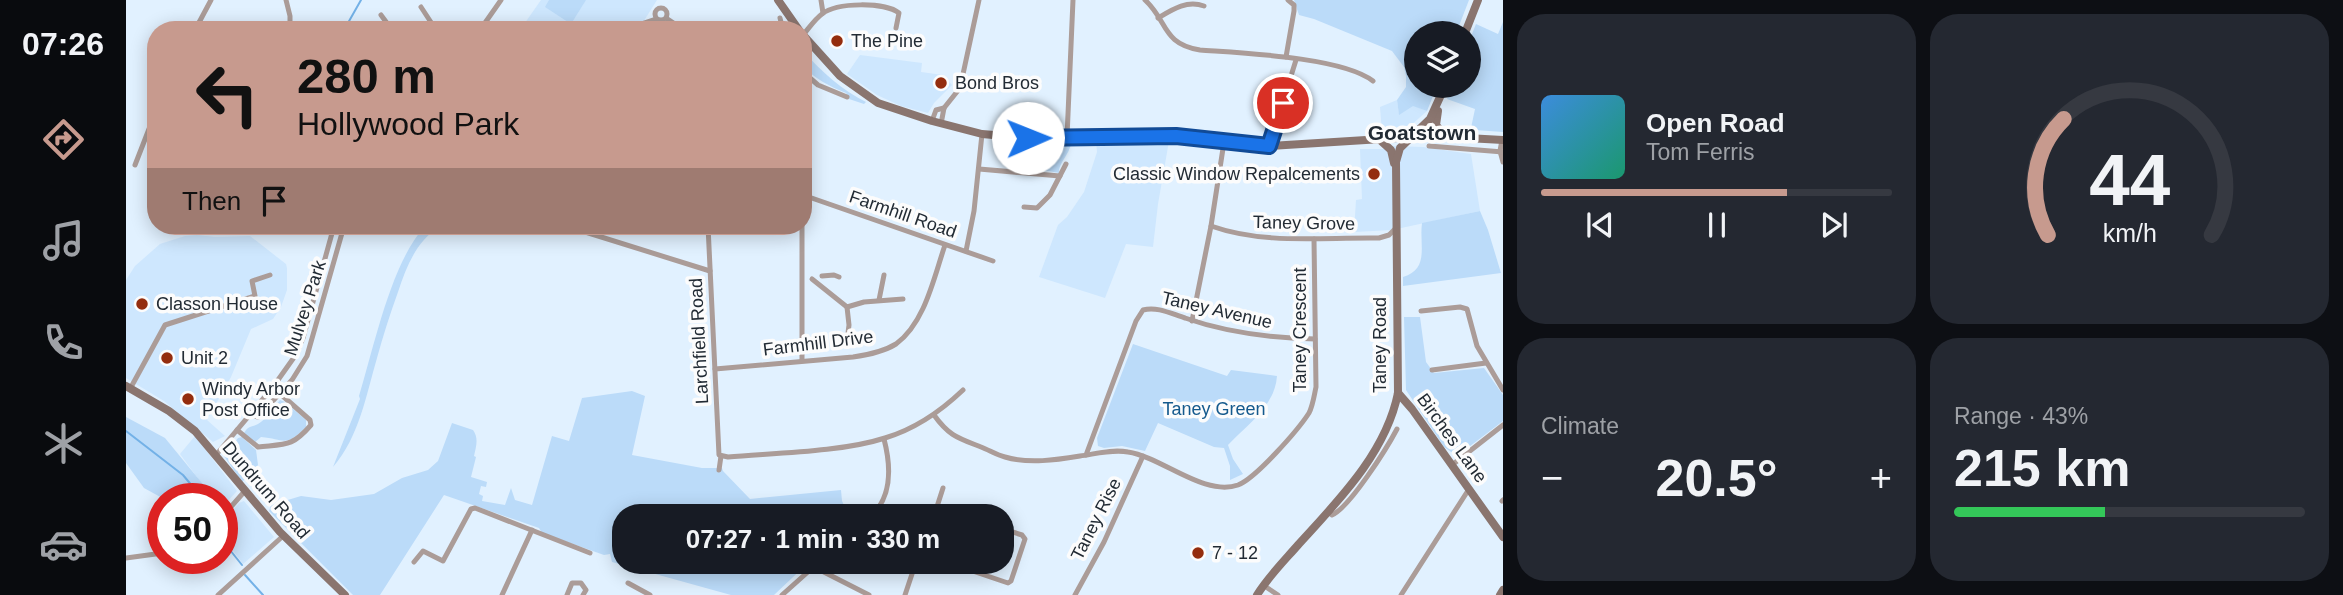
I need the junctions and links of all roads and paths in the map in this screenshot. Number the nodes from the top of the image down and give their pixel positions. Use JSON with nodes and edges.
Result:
{"nodes":[{"id":1,"x":211,"y":0,"type":"edge"},
{"id":2,"x":286,"y":0,"type":"edge"},
{"id":3,"x":668,"y":0,"type":"edge"},
{"id":4,"x":778,"y":0,"type":"edge"},
{"id":5,"x":821,"y":0,"type":"edge"},
{"id":6,"x":979,"y":0,"type":"edge"},
{"id":7,"x":1073,"y":0,"type":"edge"},
{"id":8,"x":1145,"y":0,"type":"edge"},
{"id":9,"x":1288,"y":0,"type":"edge"},
{"id":10,"x":1478,"y":0,"type":"edge"},
{"id":11,"x":498,"y":1,"type":"edge"},
{"id":12,"x":881,"y":3,"type":"edge"},
{"id":13,"x":1204,"y":6,"type":"dead end"},
{"id":14,"x":421,"y":7,"type":"dead end"},
{"id":15,"x":663,"y":8,"type":"junction"},
{"id":16,"x":823,"y":13,"type":"junction"},
{"id":17,"x":381,"y":15,"type":"dead end"},
{"id":18,"x":666,"y":18,"type":"junction"},
{"id":19,"x":780,"y":18,"type":"dead end"},
{"id":20,"x":1158,"y":18,"type":"junction"},
{"id":21,"x":656,"y":19,"type":"junction"},
{"id":22,"x":200,"y":21,"type":"edge"},
{"id":23,"x":290,"y":21,"type":"edge"},
{"id":24,"x":385,"y":21,"type":"edge"},
{"id":25,"x":430,"y":21,"type":"edge"},
{"id":26,"x":486,"y":21,"type":"edge"},
{"id":27,"x":650,"y":21,"type":"edge"},
{"id":28,"x":671,"y":21,"type":"edge"},
{"id":29,"x":781,"y":21,"type":"edge"},
{"id":30,"x":793,"y":21,"type":"edge"},
{"id":31,"x":1470,"y":21,"type":"edge"},
{"id":32,"x":812,"y":25,"type":"edge"},
{"id":33,"x":896,"y":28,"type":"dead end"},
{"id":34,"x":812,"y":46,"type":"edge"},
{"id":35,"x":1286,"y":57,"type":"junction"},
{"id":36,"x":1296,"y":60,"type":"junction"},
{"id":37,"x":812,"y":80,"type":"edge"},
{"id":38,"x":1373,"y":81,"type":"dead end"},
{"id":39,"x":847,"y":97,"type":"dead end"},
{"id":40,"x":1440,"y":98,"type":"edge"},
{"id":41,"x":1439,"y":101,"type":"junction"},
{"id":42,"x":937,"y":122,"type":"junction"},
{"id":43,"x":147,"y":134,"type":"edge"},
{"id":44,"x":982,"y":134,"type":"junction"},
{"id":45,"x":1449,"y":136,"type":"junction"},
{"id":46,"x":1067,"y":137,"type":"junction"},
{"id":47,"x":1411,"y":137,"type":"junction"},
{"id":48,"x":1380,"y":140,"type":"junction"},
{"id":49,"x":1502,"y":140,"type":"edge"},
{"id":50,"x":1224,"y":142,"type":"junction"},
{"id":51,"x":1269,"y":146,"type":"junction"},
{"id":52,"x":1429,"y":146,"type":"dead end"},
{"id":53,"x":1451,"y":149,"type":"junction"},
{"id":54,"x":1501,"y":151,"type":"edge"},
{"id":55,"x":1503,"y":162,"type":"edge"},
{"id":56,"x":1066,"y":164,"type":"dead end"},
{"id":57,"x":135,"y":165,"type":"dead end"},
{"id":58,"x":979,"y":169,"type":"junction"},
{"id":59,"x":1395,"y":172,"type":"junction"},
{"id":60,"x":1060,"y":176,"type":"junction"},
{"id":61,"x":812,"y":198,"type":"edge"},
{"id":62,"x":1024,"y":207,"type":"dead end"},
{"id":63,"x":1211,"y":226,"type":"junction"},
{"id":64,"x":1395,"y":229,"type":"junction"},
{"id":65,"x":331,"y":235,"type":"edge"},
{"id":66,"x":342,"y":235,"type":"edge"},
{"id":67,"x":594,"y":235,"type":"edge"},
{"id":68,"x":709,"y":235,"type":"edge"},
{"id":69,"x":802,"y":235,"type":"edge"},
{"id":70,"x":1314,"y":239,"type":"junction"},
{"id":71,"x":945,"y":245,"type":"junction"},
{"id":72,"x":966,"y":251,"type":"junction"},
{"id":73,"x":710,"y":261,"type":"junction"},
{"id":74,"x":993,"y":261,"type":"dead end"},
{"id":75,"x":697,"y":268,"type":"junction"},
{"id":76,"x":817,"y":269,"type":"dead end"},
{"id":77,"x":710,"y":271,"type":"junction"},
{"id":78,"x":270,"y":275,"type":"dead end"},
{"id":79,"x":884,"y":275,"type":"dead end"},
{"id":80,"x":822,"y":276,"type":"junction"},
{"id":81,"x":839,"y":277,"type":"dead end"},
{"id":82,"x":903,"y":299,"type":"dead end"},
{"id":83,"x":879,"y":300,"type":"junction"},
{"id":84,"x":847,"y":307,"type":"junction"},
{"id":85,"x":1421,"y":311,"type":"dead end"},
{"id":86,"x":1192,"y":321,"type":"junction"},
{"id":87,"x":303,"y":336,"type":"junction"},
{"id":88,"x":314,"y":339,"type":"junction"},
{"id":89,"x":1315,"y":339,"type":"junction"},
{"id":90,"x":865,"y":341,"type":"dead end"},
{"id":91,"x":802,"y":360,"type":"junction"},
{"id":92,"x":1486,"y":363,"type":"junction"},
{"id":93,"x":715,"y":369,"type":"junction"},
{"id":94,"x":1432,"y":370,"type":"dead end"},
{"id":95,"x":128,"y":387,"type":"edge"},
{"id":96,"x":273,"y":387,"type":"junction"},
{"id":97,"x":963,"y":390,"type":"dead end"},
{"id":98,"x":1503,"y":390,"type":"edge"},
{"id":99,"x":280,"y":393,"type":"junction"},
{"id":100,"x":1398,"y":393,"type":"junction"},
{"id":101,"x":1412,"y":409,"type":"junction"},
{"id":102,"x":1393,"y":413,"type":"junction"},
{"id":103,"x":251,"y":415,"type":"junction"},
{"id":104,"x":934,"y":415,"type":"junction"},
{"id":105,"x":1503,"y":425,"type":"edge"},
{"id":106,"x":1397,"y":429,"type":"dead end"},
{"id":107,"x":237,"y":430,"type":"junction"},
{"id":108,"x":884,"y":439,"type":"junction"},
{"id":109,"x":216,"y":455,"type":"junction"},
{"id":110,"x":720,"y":455,"type":"junction"},
{"id":111,"x":1086,"y":455,"type":"junction"},
{"id":112,"x":1143,"y":456,"type":"junction"},
{"id":113,"x":1452,"y":465,"type":"junction"},
{"id":114,"x":719,"y":470,"type":"dead end"},
{"id":115,"x":943,"y":488,"type":"dead end"},
{"id":116,"x":1469,"y":489,"type":"junction"},
{"id":117,"x":244,"y":492,"type":"junction"},
{"id":118,"x":238,"y":499,"type":"edge"},
{"id":119,"x":882,"y":504,"type":"edge"},
{"id":120,"x":938,"y":504,"type":"edge"},
{"id":121,"x":1328,"y":512,"type":"junction"},
{"id":122,"x":532,"y":530,"type":"junction"},
{"id":123,"x":1014,"y":532,"type":"edge"},
{"id":124,"x":283,"y":536,"type":"junction"},
{"id":125,"x":1503,"y":537,"type":"edge"},
{"id":126,"x":590,"y":553,"type":"dead end"},
{"id":127,"x":147,"y":555,"type":"edge"},
{"id":128,"x":126,"y":558,"type":"edge"},
{"id":129,"x":414,"y":562,"type":"dead end"},
{"id":130,"x":1014,"y":572,"type":"edge"},
{"id":131,"x":805,"y":574,"type":"edge"},
{"id":132,"x":833,"y":574,"type":"edge"},
{"id":133,"x":912,"y":574,"type":"edge"},
{"id":134,"x":981,"y":574,"type":"edge"},
{"id":135,"x":1013,"y":574,"type":"edge"},
{"id":136,"x":628,"y":583,"type":"dead end"},
{"id":137,"x":1263,"y":585,"type":"junction"},
{"id":138,"x":1503,"y":590,"type":"edge"},
{"id":139,"x":218,"y":595,"type":"edge"},
{"id":140,"x":345,"y":595,"type":"edge"},
{"id":141,"x":502,"y":595,"type":"edge"},
{"id":142,"x":567,"y":595,"type":"edge"},
{"id":143,"x":583,"y":595,"type":"edge"},
{"id":144,"x":650,"y":595,"type":"edge"},
{"id":145,"x":782,"y":595,"type":"edge"},
{"id":146,"x":869,"y":595,"type":"edge"},
{"id":147,"x":905,"y":595,"type":"edge"},
{"id":148,"x":1075,"y":595,"type":"edge"},
{"id":149,"x":1257,"y":595,"type":"edge"},
{"id":150,"x":1278,"y":595,"type":"edge"},
{"id":151,"x":1401,"y":595,"type":"edge"},
{"id":152,"x":1500,"y":595,"type":"edge"}],
"edges":[{"from":1,"to":22,"type":"street"},
{"from":2,"to":23,"type":"street"},
{"from":3,"to":15,"type":"street"},
{"from":4,"to":30,"type":"main road"},
{"from":5,"to":16,"type":"street"},
{"from":6,"to":42,"type":"street"},
{"from":7,"to":46,"type":"street"},
{"from":8,"to":20,"type":"street"},
{"from":9,"to":35,"type":"street"},
{"from":10,"to":31,"type":"main road"},
{"from":11,"to":26,"type":"street"},
{"from":12,"to":16,"type":"street"},
{"from":12,"to":33,"type":"street"},
{"from":13,"to":20,"type":"street"},
{"from":14,"to":25,"type":"street"},
{"from":15,"to":18,"type":"street"},
{"from":15,"to":21,"type":"street"},
{"from":16,"to":32,"type":"street"},
{"from":17,"to":24,"type":"street"},
{"from":18,"to":21,"type":"street"},
{"from":18,"to":28,"type":"street"},
{"from":19,"to":29,"type":"street"},
{"from":20,"to":35,"type":"street"},
{"from":21,"to":27,"type":"street"},
{"from":34,"to":42,"type":"main road"},
{"from":35,"to":36,"type":"street"},
{"from":36,"to":38,"type":"street"},
{"from":36,"to":51,"type":"street"},
{"from":37,"to":39,"type":"street"},
{"from":40,"to":41,"type":"main road","name":"Taney Road"},
{"from":41,"to":45,"type":"main road"},
{"from":41,"to":47,"type":"main road","name":"Taney Road"},
{"from":42,"to":44,"type":"main road"},
{"from":43,"to":57,"type":"street"},
{"from":44,"to":46,"type":"main road"},
{"from":44,"to":58,"type":"street"},
{"from":45,"to":47,"type":"main road"},
{"from":45,"to":49,"type":"main road"},
{"from":45,"to":53,"type":"street"},
{"from":46,"to":50,"type":"main road"},
{"from":47,"to":48,"type":"main road"},
{"from":47,"to":59,"type":"main road","name":"Taney Road"},
{"from":48,"to":51,"type":"main road"},
{"from":48,"to":59,"type":"main road"},
{"from":49,"to":54,"type":"street"},
{"from":50,"to":51,"type":"main road"},
{"from":50,"to":63,"type":"street"},
{"from":52,"to":53,"type":"street"},
{"from":53,"to":54,"type":"street"},
{"from":54,"to":55,"type":"street"},
{"from":56,"to":60,"type":"street"},
{"from":58,"to":60,"type":"street"},
{"from":58,"to":72,"type":"street"},
{"from":59,"to":64,"type":"main road","name":"Taney Road"},
{"from":60,"to":62,"type":"street"},
{"from":61,"to":71,"type":"street","name":"Farmhill Road"},
{"from":63,"to":70,"type":"street","name":"Taney Grove"},
{"from":63,"to":86,"type":"street"},
{"from":64,"to":70,"type":"street","name":"Taney Grove"},
{"from":64,"to":100,"type":"main road","name":"Taney Road"},
{"from":65,"to":87,"type":"street","name":"Mulvey Park"},
{"from":66,"to":88,"type":"street","name":"Mulvey Park"},
{"from":67,"to":75,"type":"street"},
{"from":68,"to":73,"type":"street","name":"Larchfield Road"},
{"from":69,"to":91,"type":"street"},
{"from":70,"to":89,"type":"street","name":"Taney Crescent"},
{"from":71,"to":72,"type":"street","name":"Farmhill Road"},
{"from":71,"to":91,"type":"street","name":"Farmhill Drive"},
{"from":72,"to":74,"type":"street","name":"Farmhill Road"},
{"from":73,"to":75,"type":"street"},
{"from":73,"to":77,"type":"street","name":"Larchfield Road"},
{"from":75,"to":77,"type":"street"},
{"from":76,"to":80,"type":"street"},
{"from":77,"to":93,"type":"street","name":"Larchfield Road"},
{"from":78,"to":95,"type":"street"},
{"from":79,"to":83,"type":"street"},
{"from":80,"to":81,"type":"street"},
{"from":80,"to":84,"type":"street"},
{"from":82,"to":83,"type":"street"},
{"from":83,"to":84,"type":"street"},
{"from":84,"to":90,"type":"street"},
{"from":85,"to":92,"type":"street"},
{"from":86,"to":89,"type":"street","name":"Taney Avenue"},
{"from":86,"to":111,"type":"street","name":"Taney Avenue"},
{"from":87,"to":88,"type":"street"},
{"from":87,"to":96,"type":"street","name":"Mulvey Park"},
{"from":88,"to":99,"type":"street","name":"Mulvey Park"},
{"from":89,"to":112,"type":"street","name":"Taney Crescent"},
{"from":91,"to":93,"type":"street","name":"Farmhill Drive"},
{"from":92,"to":94,"type":"street"},
{"from":92,"to":98,"type":"street"},
{"from":93,"to":110,"type":"street","name":"Larchfield Road"},
{"from":95,"to":109,"type":"main road","name":"Dundrum Road"},
{"from":96,"to":99,"type":"street"},
{"from":96,"to":103,"type":"street","name":"Mulvey Park"},
{"from":97,"to":104,"type":"street"},
{"from":99,"to":103,"type":"street","name":"Mulvey Park"},
{"from":99,"to":107,"type":"street"},
{"from":100,"to":101,"type":"main road","name":"Birches Lane"},
{"from":100,"to":102,"type":"main road","name":"Taney Road"},
{"from":101,"to":102,"type":"main road"},
{"from":101,"to":113,"type":"main road","name":"Birches Lane"},
{"from":102,"to":121,"type":"main road","name":"Taney Road"},
{"from":103,"to":107,"type":"street","name":"Mulvey Park"},
{"from":104,"to":108,"type":"street"},
{"from":104,"to":111,"type":"street","name":"Taney Crescent"},
{"from":105,"to":113,"type":"street"},
{"from":106,"to":121,"type":"street"},
{"from":107,"to":109,"type":"street","name":"Mulvey Park"},
{"from":108,"to":110,"type":"street"},
{"from":108,"to":119,"type":"street"},
{"from":109,"to":117,"type":"main road","name":"Dundrum Road"},
{"from":110,"to":114,"type":"street","name":"Larchfield Road"},
{"from":111,"to":112,"type":"street","name":"Taney Crescent"},
{"from":112,"to":148,"type":"street","name":"Taney Rise"},
{"from":113,"to":116,"type":"main road","name":"Birches Lane"},
{"from":115,"to":120,"type":"street"},
{"from":116,"to":125,"type":"main road","name":"Birches Lane"},
{"from":116,"to":151,"type":"street"},
{"from":117,"to":118,"type":"street"},
{"from":117,"to":124,"type":"main road","name":"Dundrum Road"},
{"from":121,"to":137,"type":"main road","name":"Taney Road"},
{"from":122,"to":126,"type":"street"},
{"from":122,"to":129,"type":"street"},
{"from":122,"to":141,"type":"street"},
{"from":123,"to":130,"type":"street"},
{"from":124,"to":139,"type":"street"},
{"from":124,"to":140,"type":"main road","name":"Dundrum Road"},
{"from":127,"to":128,"type":"street"},
{"from":131,"to":145,"type":"street"},
{"from":132,"to":146,"type":"street"},
{"from":133,"to":147,"type":"street"},
{"from":134,"to":135,"type":"street"},
{"from":136,"to":144,"type":"street"},
{"from":137,"to":149,"type":"main road","name":"Taney Road"},
{"from":137,"to":150,"type":"street"},
{"from":138,"to":152,"type":"main road"},
{"from":142,"to":143,"type":"street"}]}
